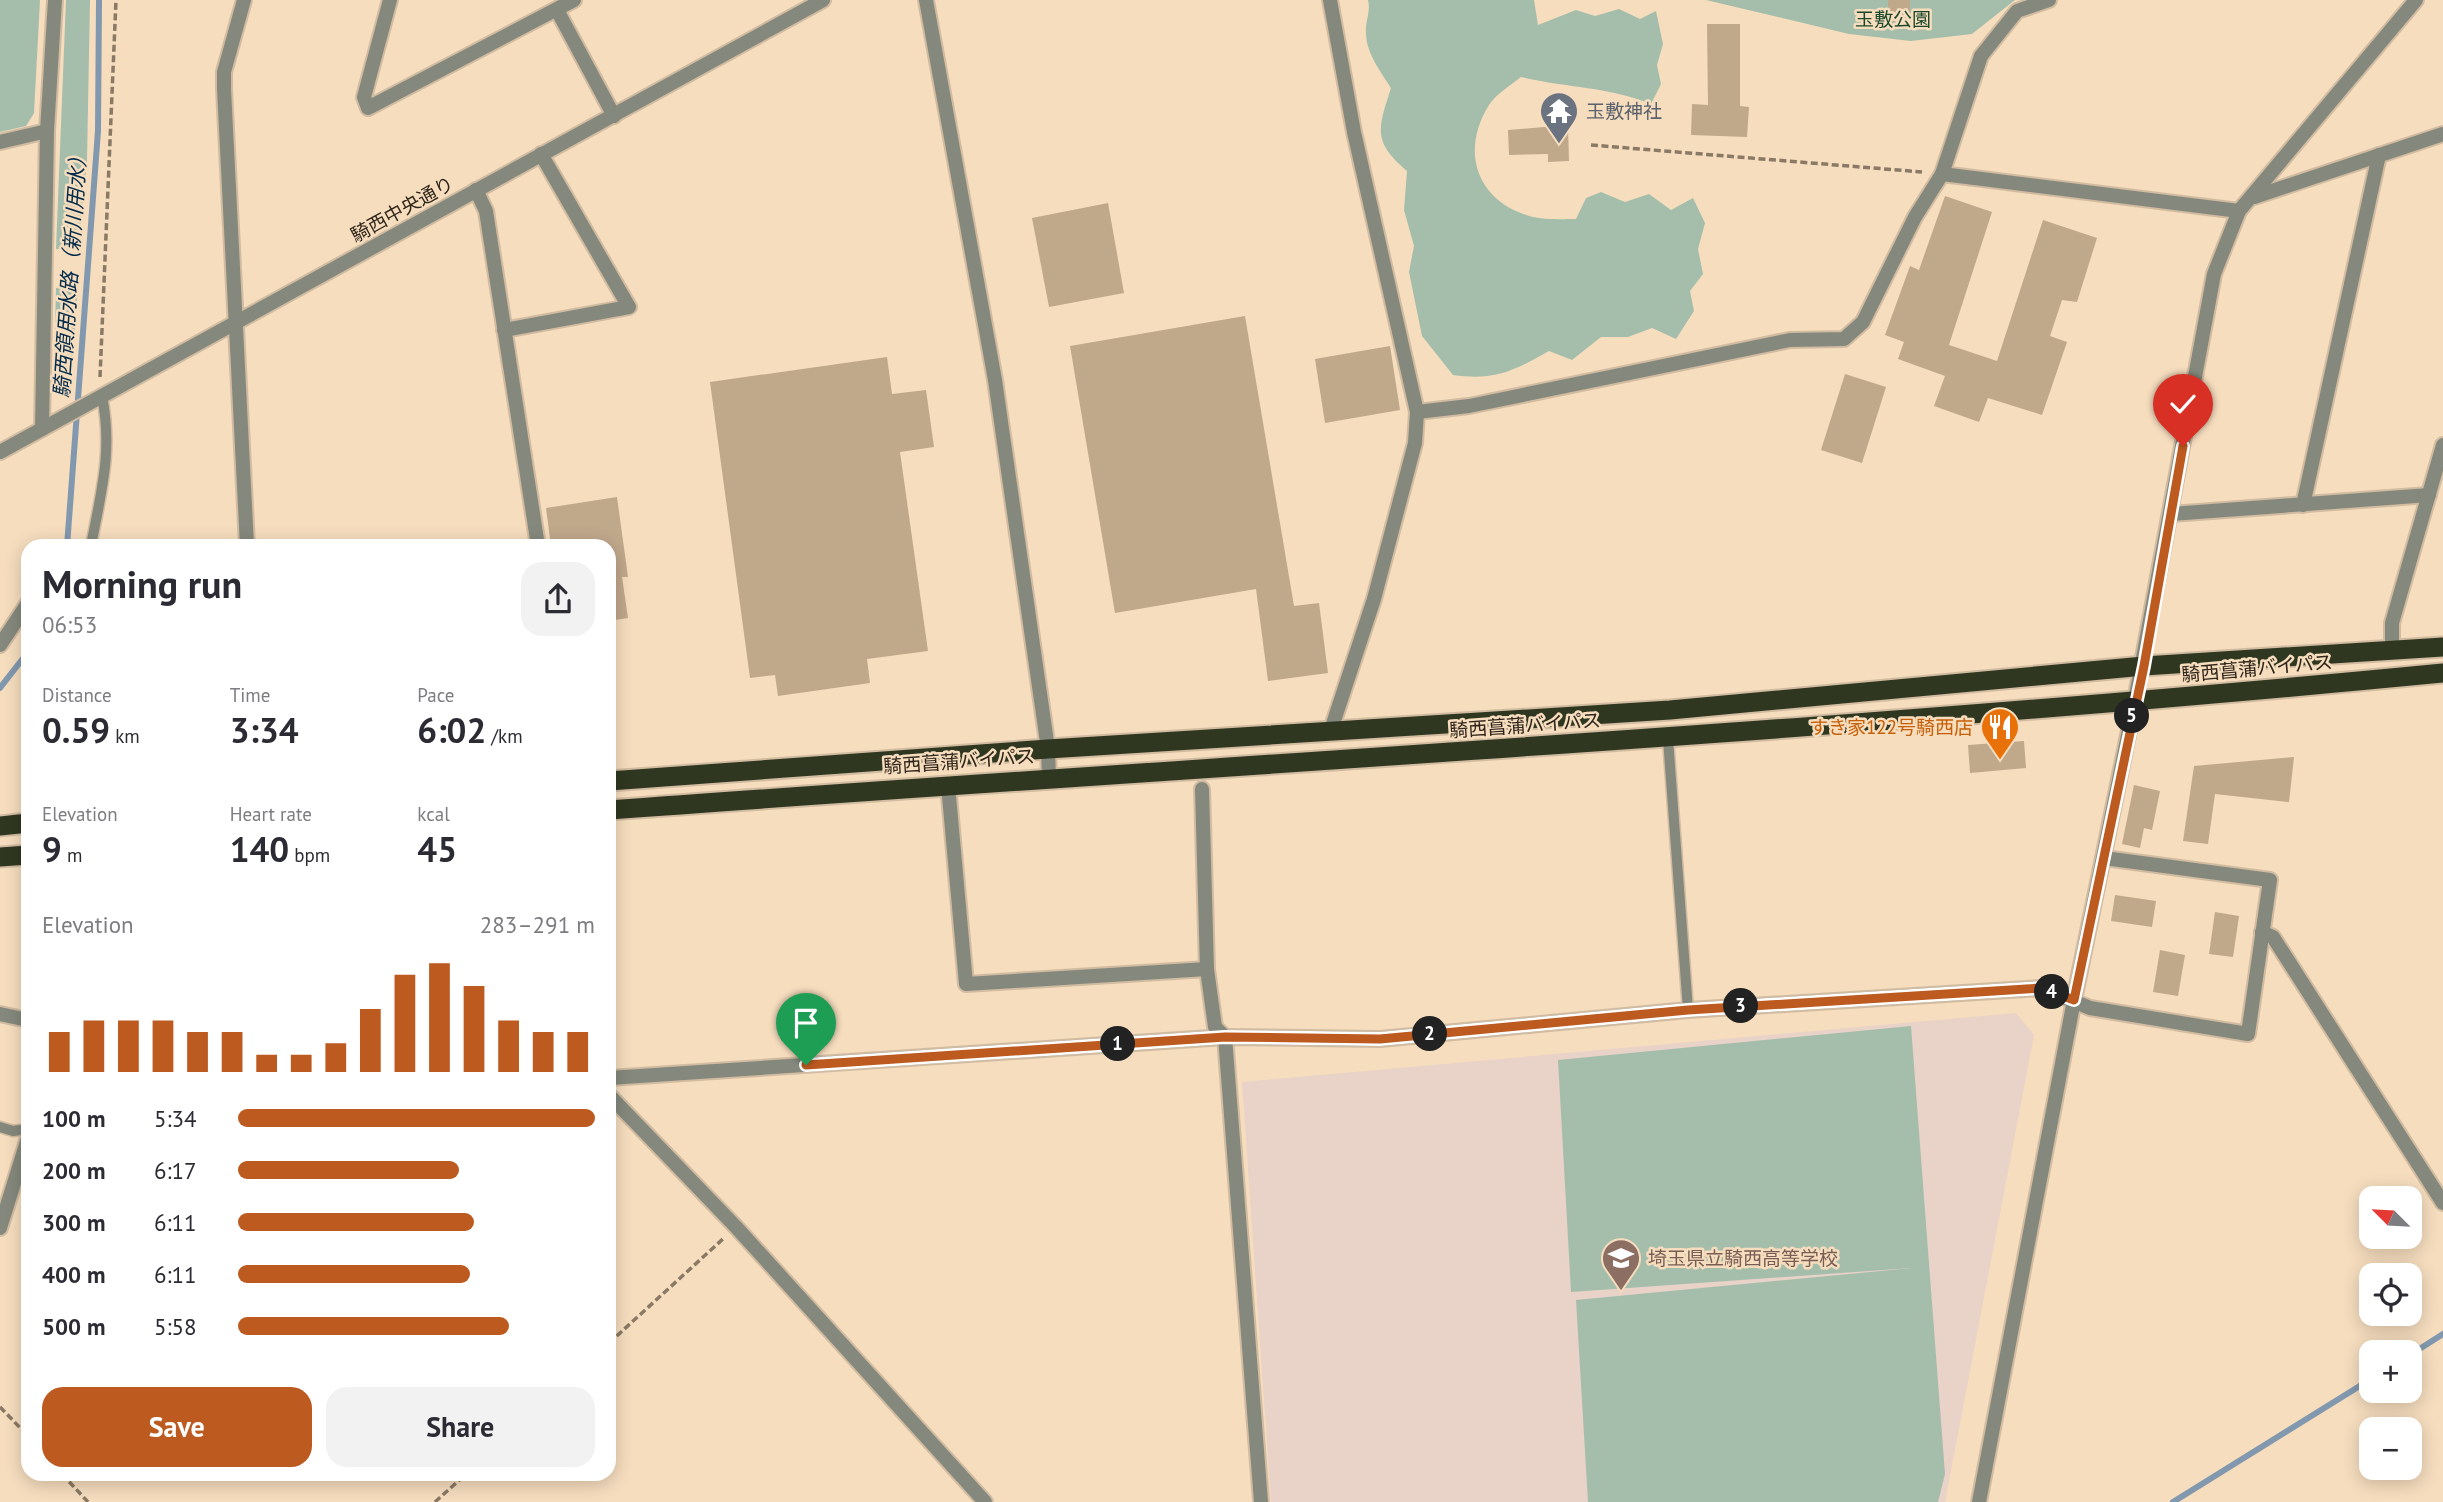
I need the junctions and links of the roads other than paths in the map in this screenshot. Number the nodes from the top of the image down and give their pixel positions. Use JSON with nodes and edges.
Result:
{"nodes":[{"id":1,"x":55,"y":0,"type":"edge"},
{"id":2,"x":244,"y":0,"type":"edge"},
{"id":3,"x":390,"y":0,"type":"edge"},
{"id":4,"x":574,"y":0,"type":"edge"},
{"id":5,"x":823,"y":0,"type":"edge"},
{"id":6,"x":926,"y":0,"type":"edge"},
{"id":7,"x":1330,"y":0,"type":"edge"},
{"id":8,"x":2049,"y":0,"type":"edge"},
{"id":9,"x":2416,"y":0,"type":"edge"},
{"id":10,"x":557,"y":10,"type":"junction"},
{"id":11,"x":614,"y":116,"type":"junction"},
{"id":12,"x":47,"y":131,"type":"junction"},
{"id":13,"x":2443,"y":134,"type":"edge"},
{"id":14,"x":0,"y":142,"type":"edge"},
{"id":15,"x":541,"y":155,"type":"junction"},
{"id":16,"x":2379,"y":155,"type":"junction"},
{"id":17,"x":1942,"y":174,"type":"junction"},
{"id":18,"x":475,"y":190,"type":"junction"},
{"id":19,"x":2252,"y":197,"type":"junction"},
{"id":20,"x":2238,"y":211,"type":"junction"},
{"id":21,"x":234,"y":324,"type":"junction"},
{"id":22,"x":504,"y":330,"type":"junction"},
{"id":23,"x":97,"y":399,"type":"junction"},
{"id":24,"x":1417,"y":412,"type":"junction"},
{"id":25,"x":42,"y":429,"type":"junction"},
{"id":26,"x":2443,"y":445,"type":"edge"},
{"id":27,"x":0,"y":452,"type":"edge"},
{"id":28,"x":2429,"y":495,"type":"junction"},
{"id":29,"x":2303,"y":505,"type":"junction"},
{"id":30,"x":2171,"y":514,"type":"junction"},
{"id":31,"x":93,"y":539,"type":"edge"},
{"id":32,"x":247,"y":539,"type":"edge"},
{"id":33,"x":537,"y":539,"type":"edge"},
{"id":34,"x":21,"y":614,"type":"edge"},
{"id":35,"x":0,"y":645,"type":"edge"},
{"id":36,"x":2443,"y":646,"type":"edge"},
{"id":37,"x":2392,"y":649,"type":"junction"},
{"id":38,"x":2144,"y":666,"type":"junction"},
{"id":39,"x":2443,"y":673,"type":"edge"},
{"id":40,"x":2135,"y":701,"type":"junction"},
{"id":41,"x":1329,"y":733,"type":"junction"},
{"id":42,"x":1668,"y":739,"type":"junction"},
{"id":43,"x":1048,"y":749,"type":"junction"},
{"id":44,"x":1049,"y":778,"type":"junction"},
{"id":45,"x":1202,"y":779,"type":"junction"},
{"id":46,"x":616,"y":780,"type":"edge"},
{"id":47,"x":947,"y":785,"type":"junction"},
{"id":48,"x":616,"y":809,"type":"edge"},
{"id":49,"x":21,"y":824,"type":"edge"},
{"id":50,"x":0,"y":826,"type":"edge"},
{"id":51,"x":21,"y":856,"type":"edge"},
{"id":52,"x":0,"y":857,"type":"edge"},
{"id":53,"x":2104,"y":858,"type":"junction"},
{"id":54,"x":2262,"y":932,"type":"junction"},
{"id":55,"x":1207,"y":969,"type":"junction"},
{"id":56,"x":2074,"y":1000,"type":"junction"},
{"id":57,"x":1688,"y":1010,"type":"junction"},
{"id":58,"x":0,"y":1014,"type":"edge"},
{"id":59,"x":21,"y":1018,"type":"edge"},
{"id":60,"x":1225,"y":1037,"type":"junction"},
{"id":61,"x":616,"y":1078,"type":"edge"},
{"id":62,"x":616,"y":1103,"type":"edge"},
{"id":63,"x":0,"y":1128,"type":"edge"},
{"id":64,"x":21,"y":1130,"type":"edge"},
{"id":65,"x":21,"y":1160,"type":"edge"},
{"id":66,"x":2443,"y":1203,"type":"edge"},
{"id":67,"x":0,"y":1228,"type":"edge"},
{"id":68,"x":985,"y":1502,"type":"edge"},
{"id":69,"x":1261,"y":1502,"type":"edge"},
{"id":70,"x":1979,"y":1502,"type":"edge"}],
"edges":[{"from":1,"to":12,"type":"street"},
{"from":2,"to":21,"type":"street"},
{"from":3,"to":10,"type":"street"},
{"from":4,"to":10,"type":"street"},
{"from":5,"to":11,"type":"street","name":"騎西中央通り"},
{"from":6,"to":43,"type":"street"},
{"from":7,"to":24,"type":"street"},
{"from":8,"to":17,"type":"street"},
{"from":9,"to":19,"type":"street"},
{"from":10,"to":11,"type":"street"},
{"from":11,"to":15,"type":"street","name":"騎西中央通り"},
{"from":12,"to":14,"type":"street"},
{"from":12,"to":25,"type":"street"},
{"from":13,"to":16,"type":"street"},
{"from":15,"to":18,"type":"street","name":"騎西中央通り"},
{"from":15,"to":22,"type":"street"},
{"from":16,"to":19,"type":"street"},
{"from":16,"to":29,"type":"street"},
{"from":17,"to":20,"type":"street"},
{"from":17,"to":24,"type":"street"},
{"from":18,"to":21,"type":"street","name":"騎西中央通り"},
{"from":18,"to":22,"type":"street"},
{"from":19,"to":20,"type":"street"},
{"from":20,"to":30,"type":"street"},
{"from":21,"to":23,"type":"street","name":"騎西中央通り"},
{"from":21,"to":32,"type":"street"},
{"from":22,"to":33,"type":"street"},
{"from":23,"to":25,"type":"street","name":"騎西中央通り"},
{"from":23,"to":31,"type":"lane"},
{"from":24,"to":41,"type":"street"},
{"from":25,"to":27,"type":"street","name":"騎西中央通り"},
{"from":26,"to":28,"type":"street"},
{"from":28,"to":29,"type":"street"},
{"from":28,"to":37,"type":"street"},
{"from":29,"to":30,"type":"street"},
{"from":30,"to":38,"type":"street"},
{"from":34,"to":35,"type":"street"},
{"from":36,"to":37,"type":"highway","name":"騎西菖蒲バイパス"},
{"from":37,"to":38,"type":"highway","name":"騎西菖蒲バイパス"},
{"from":38,"to":40,"type":"street"},
{"from":38,"to":41,"type":"highway","name":"騎西菖蒲バイパス"},
{"from":39,"to":40,"type":"highway","name":"騎西菖蒲バイパス"},
{"from":40,"to":42,"type":"highway","name":"騎西菖蒲バイパス"},
{"from":40,"to":53,"type":"street"},
{"from":41,"to":43,"type":"highway","name":"騎西菖蒲バイパス"},
{"from":42,"to":45,"type":"highway","name":"騎西菖蒲バイパス"},
{"from":42,"to":57,"type":"lane"},
{"from":43,"to":44,"type":"street"},
{"from":43,"to":46,"type":"highway","name":"騎西菖蒲バイパス"},
{"from":44,"to":45,"type":"highway","name":"騎西菖蒲バイパス"},
{"from":44,"to":47,"type":"highway","name":"騎西菖蒲バイパス"},
{"from":45,"to":55,"type":"street"},
{"from":47,"to":48,"type":"highway","name":"騎西菖蒲バイパス"},
{"from":47,"to":55,"type":"street"},
{"from":49,"to":50,"type":"highway"},
{"from":51,"to":52,"type":"highway"},
{"from":53,"to":54,"type":"street"},
{"from":53,"to":56,"type":"street"},
{"from":54,"to":56,"type":"street"},
{"from":54,"to":66,"type":"street"},
{"from":55,"to":60,"type":"street"},
{"from":56,"to":57,"type":"street"},
{"from":56,"to":70,"type":"street"},
{"from":57,"to":60,"type":"street"},
{"from":58,"to":59,"type":"street"},
{"from":60,"to":61,"type":"street"},
{"from":60,"to":69,"type":"street"},
{"from":62,"to":68,"type":"street"},
{"from":63,"to":64,"type":"lane"},
{"from":65,"to":67,"type":"street"}]}
